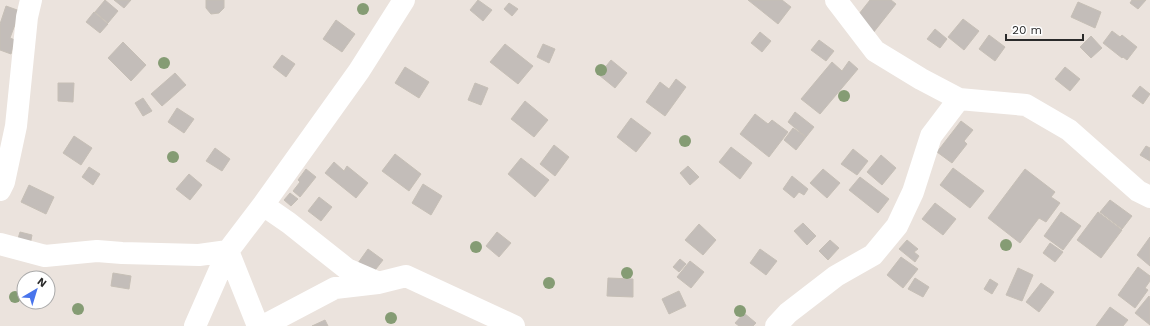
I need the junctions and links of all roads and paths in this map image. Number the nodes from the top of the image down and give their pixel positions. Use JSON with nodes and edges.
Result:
{"nodes":[{"id":1,"x":31,"y":0,"type":"edge"},
{"id":2,"x":404,"y":0,"type":"edge"},
{"id":3,"x":836,"y":0,"type":"edge"},
{"id":4,"x":959,"y":99,"type":"junction"},
{"id":5,"x":1,"y":184,"type":"edge"},
{"id":6,"x":1150,"y":197,"type":"edge"},
{"id":7,"x":263,"y":205,"type":"junction"},
{"id":8,"x":0,"y":244,"type":"edge"},
{"id":9,"x":228,"y":251,"type":"junction"},
{"id":10,"x":378,"y":283,"type":"junction"},
{"id":11,"x":195,"y":326,"type":"edge"},
{"id":12,"x":258,"y":326,"type":"edge"},
{"id":13,"x":263,"y":326,"type":"edge"},
{"id":14,"x":514,"y":326,"type":"edge"},
{"id":15,"x":776,"y":326,"type":"edge"}],
"edges":[{"from":1,"to":5,"type":"street"},
{"from":2,"to":7,"type":"street"},
{"from":3,"to":4,"type":"street"},
{"from":4,"to":6,"type":"street"},
{"from":4,"to":15,"type":"street"},
{"from":7,"to":9,"type":"street"},
{"from":7,"to":10,"type":"street"},
{"from":8,"to":9,"type":"street"},
{"from":9,"to":11,"type":"street"},
{"from":9,"to":12,"type":"street"},
{"from":10,"to":13,"type":"street"},
{"from":10,"to":14,"type":"street"}]}
